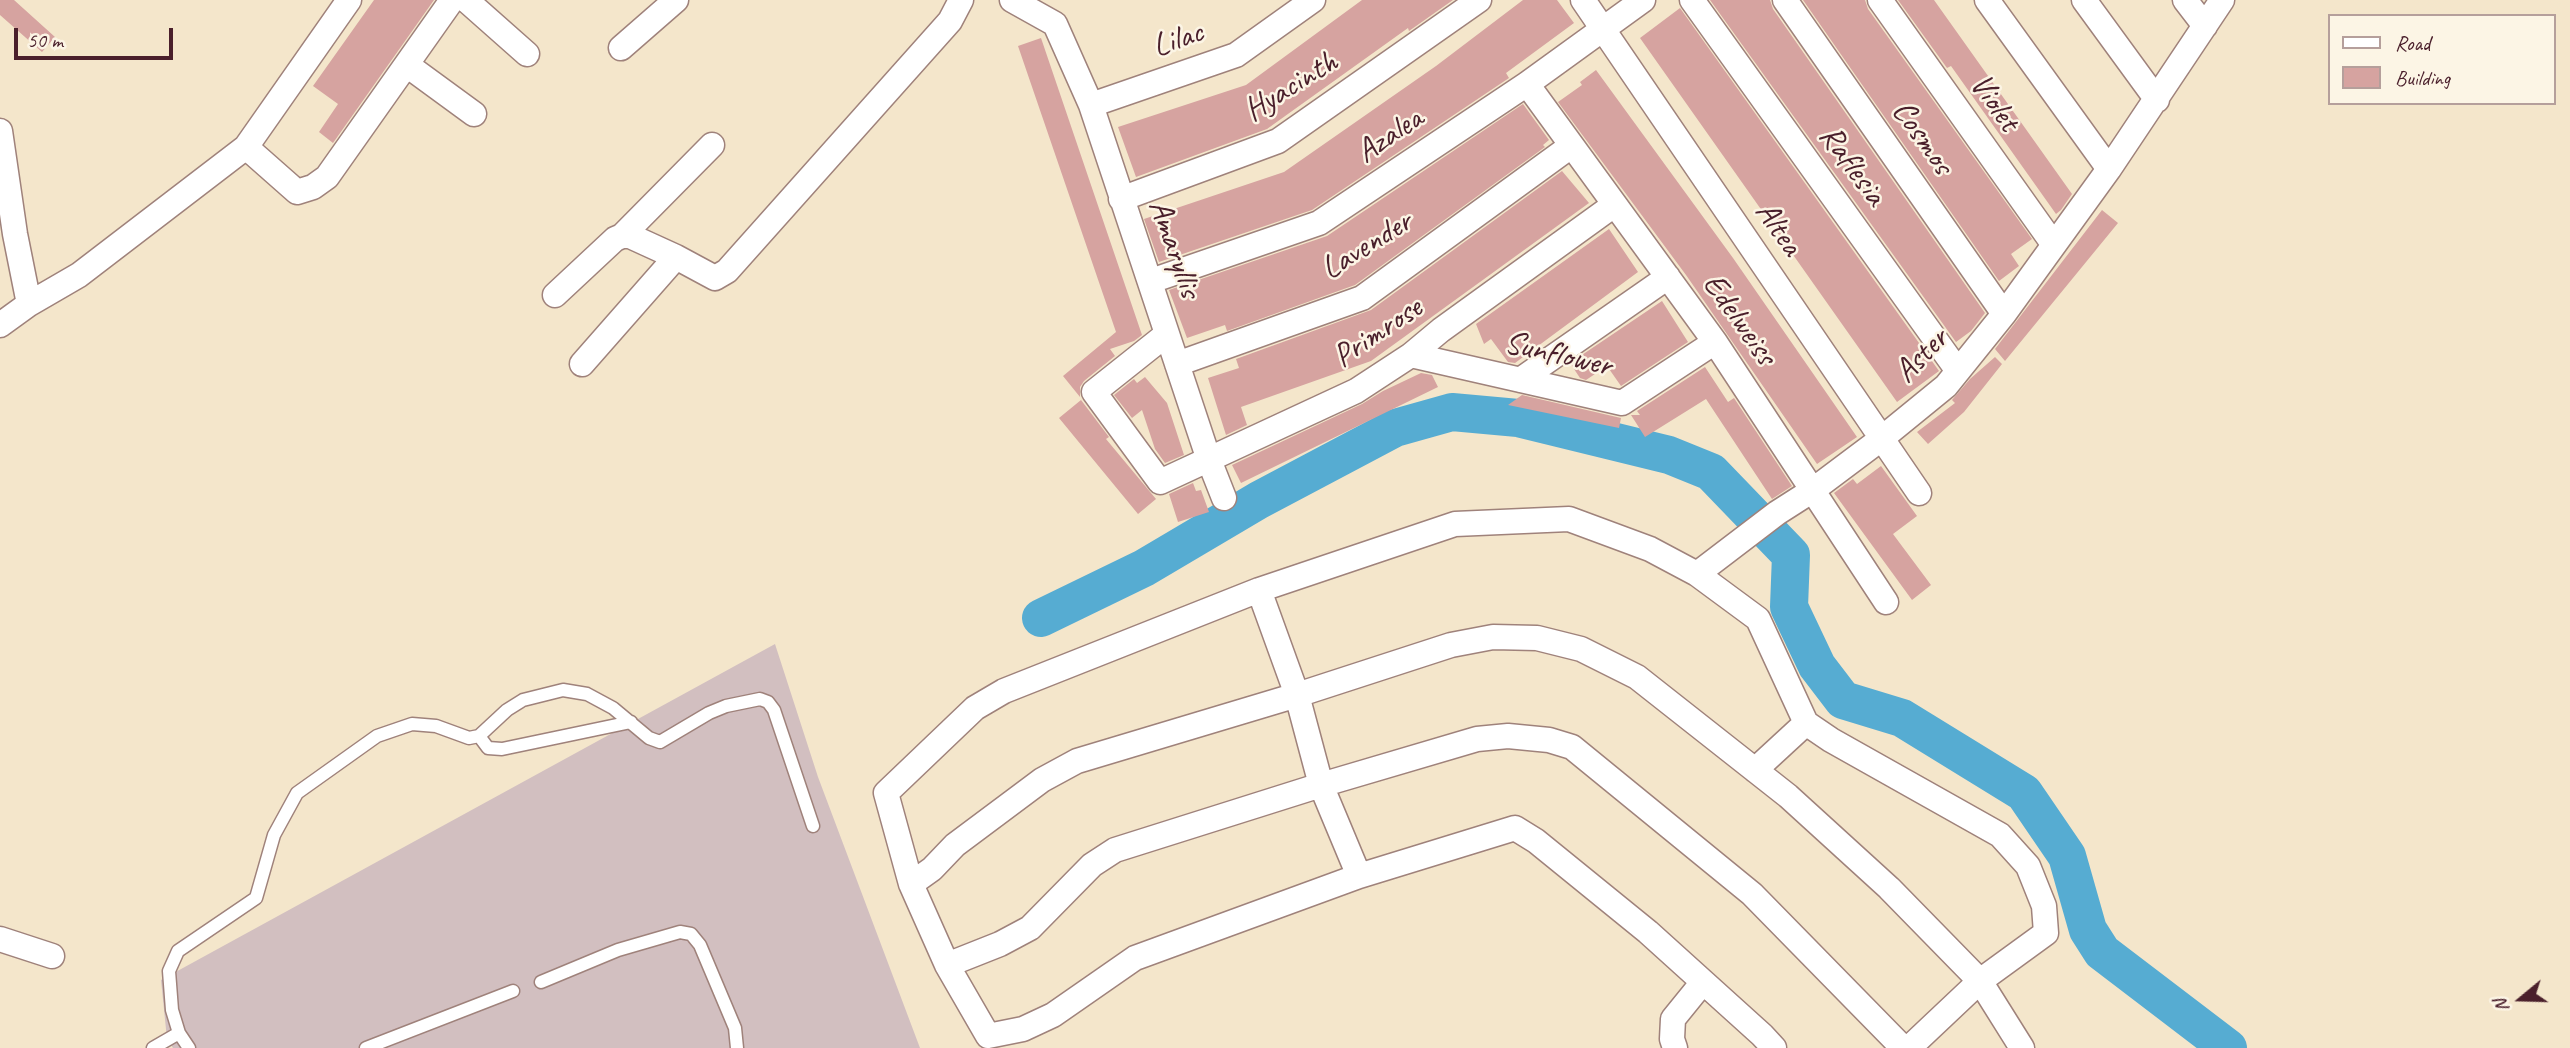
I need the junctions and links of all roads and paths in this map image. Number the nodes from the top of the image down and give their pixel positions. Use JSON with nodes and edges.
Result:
{"nodes":[{"id":1,"x":349,"y":0,"type":"edge"},
{"id":2,"x":452,"y":0,"type":"edge"},
{"id":3,"x":466,"y":0,"type":"edge"},
{"id":4,"x":676,"y":0,"type":"edge"},
{"id":5,"x":961,"y":0,"type":"edge"},
{"id":6,"x":1012,"y":0,"type":"edge"},
{"id":7,"x":1313,"y":0,"type":"edge"},
{"id":8,"x":1479,"y":0,"type":"edge"},
{"id":9,"x":1583,"y":0,"type":"edge"},
{"id":10,"x":1643,"y":0,"type":"edge"},
{"id":11,"x":1692,"y":0,"type":"edge"},
{"id":12,"x":1785,"y":0,"type":"edge"},
{"id":13,"x":1880,"y":0,"type":"edge"},
{"id":14,"x":1987,"y":0,"type":"edge"},
{"id":15,"x":2084,"y":0,"type":"edge"},
{"id":16,"x":2185,"y":0,"type":"edge"},
{"id":17,"x":2222,"y":0,"type":"edge"},
{"id":18,"x":2205,"y":26,"type":"junction"},
{"id":19,"x":1601,"y":29,"type":"junction"},
{"id":20,"x":621,"y":48,"type":"dead end"},
{"id":21,"x":527,"y":54,"type":"dead end"},
{"id":22,"x":407,"y":65,"type":"junction"},
{"id":23,"x":1527,"y":84,"type":"junction"},
{"id":24,"x":2157,"y":100,"type":"junction"},
{"id":25,"x":1091,"y":105,"type":"junction"},
{"id":26,"x":474,"y":114,"type":"dead end"},
{"id":27,"x":0,"y":131,"type":"edge"},
{"id":28,"x":712,"y":145,"type":"dead end"},
{"id":29,"x":1571,"y":146,"type":"junction"},
{"id":30,"x":246,"y":147,"type":"junction"},
{"id":31,"x":2109,"y":169,"type":"junction"},
{"id":32,"x":1121,"y":199,"type":"junction"},
{"id":33,"x":1614,"y":205,"type":"junction"},
{"id":34,"x":622,"y":236,"type":"junction"},
{"id":35,"x":2054,"y":245,"type":"junction"},
{"id":36,"x":676,"y":257,"type":"junction"},
{"id":37,"x":1668,"y":277,"type":"junction"},
{"id":38,"x":1151,"y":281,"type":"junction"},
{"id":39,"x":555,"y":295,"type":"dead end"},
{"id":40,"x":29,"y":304,"type":"junction"},
{"id":41,"x":2004,"y":314,"type":"junction"},
{"id":42,"x":0,"y":325,"type":"edge"},
{"id":43,"x":1167,"y":334,"type":"junction"},
{"id":44,"x":1715,"y":342,"type":"junction"},
{"id":45,"x":1411,"y":355,"type":"junction"},
{"id":46,"x":582,"y":364,"type":"dead end"},
{"id":47,"x":1177,"y":364,"type":"junction"},
{"id":48,"x":1958,"y":371,"type":"junction"},
{"id":49,"x":1520,"y":380,"type":"junction"},
{"id":50,"x":1881,"y":439,"type":"junction"},
{"id":51,"x":1209,"y":460,"type":"junction"},
{"id":52,"x":1813,"y":490,"type":"junction"},
{"id":53,"x":1919,"y":493,"type":"dead end"},
{"id":54,"x":1224,"y":498,"type":"dead end"},
{"id":55,"x":1697,"y":574,"type":"junction"},
{"id":56,"x":1259,"y":590,"type":"junction"},
{"id":57,"x":1886,"y":602,"type":"dead end"},
{"id":58,"x":1297,"y":695,"type":"junction"},
{"id":59,"x":631,"y":722,"type":"junction"},
{"id":60,"x":1806,"y":723,"type":"junction"},
{"id":61,"x":479,"y":736,"type":"junction"},
{"id":62,"x":1755,"y":770,"type":"junction"},
{"id":63,"x":1321,"y":785,"type":"junction"},
{"id":64,"x":813,"y":826,"type":"dead end"},
{"id":65,"x":1359,"y":876,"type":"junction"},
{"id":66,"x":911,"y":884,"type":"junction"},
{"id":67,"x":0,"y":939,"type":"edge"},
{"id":68,"x":52,"y":956,"type":"dead end"},
{"id":69,"x":947,"y":965,"type":"junction"},
{"id":70,"x":1980,"y":981,"type":"junction"},
{"id":71,"x":541,"y":982,"type":"dead end"},
{"id":72,"x":1703,"y":982,"type":"junction"},
{"id":73,"x":513,"y":991,"type":"dead end"},
{"id":74,"x":179,"y":1033,"type":"junction"},
{"id":75,"x":153,"y":1048,"type":"edge"},
{"id":76,"x":189,"y":1048,"type":"edge"},
{"id":77,"x":366,"y":1048,"type":"edge"},
{"id":78,"x":737,"y":1048,"type":"edge"},
{"id":79,"x":1675,"y":1048,"type":"edge"},
{"id":80,"x":1774,"y":1048,"type":"edge"},
{"id":81,"x":1903,"y":1048,"type":"edge"},
{"id":82,"x":1909,"y":1048,"type":"edge"},
{"id":83,"x":2022,"y":1048,"type":"edge"}],
"edges":[{"from":1,"to":30,"type":"street"},
{"from":2,"to":22,"type":"street"},
{"from":3,"to":21,"type":"street"},
{"from":4,"to":20,"type":"street"},
{"from":5,"to":36,"type":"street"},
{"from":6,"to":25,"type":"street","name":"Amaryllis"},
{"from":7,"to":25,"type":"street","name":"Lilac"},
{"from":8,"to":32,"type":"street","name":"Hyacinth"},
{"from":9,"to":19,"type":"street","name":"Altea"},
{"from":10,"to":19,"type":"street","name":"Azalea"},
{"from":11,"to":48,"type":"street","name":"Raflesia"},
{"from":12,"to":41,"type":"street","name":"Cosmos"},
{"from":13,"to":35,"type":"street","name":"Violet"},
{"from":14,"to":31,"type":"street"},
{"from":15,"to":24,"type":"street"},
{"from":16,"to":18,"type":"street"},
{"from":17,"to":18,"type":"street","name":"Aster"},
{"from":18,"to":24,"type":"street","name":"Aster"},
{"from":19,"to":23,"type":"street","name":"Azalea"},
{"from":19,"to":50,"type":"street","name":"Altea"},
{"from":22,"to":26,"type":"street"},
{"from":22,"to":30,"type":"street"},
{"from":23,"to":29,"type":"street","name":"Edelweiss"},
{"from":23,"to":38,"type":"street","name":"Azalea"},
{"from":24,"to":31,"type":"street","name":"Aster"},
{"from":25,"to":32,"type":"street","name":"Amaryllis"},
{"from":27,"to":40,"type":"street"},
{"from":28,"to":34,"type":"street"},
{"from":29,"to":33,"type":"street","name":"Edelweiss"},
{"from":29,"to":47,"type":"street","name":"Lavender"},
{"from":30,"to":40,"type":"street"},
{"from":31,"to":35,"type":"street","name":"Aster"},
{"from":32,"to":38,"type":"street","name":"Amaryllis"},
{"from":33,"to":37,"type":"street","name":"Edelweiss"},
{"from":33,"to":45,"type":"street","name":"Primrose"},
{"from":34,"to":36,"type":"street"},
{"from":34,"to":39,"type":"street"},
{"from":35,"to":41,"type":"street","name":"Aster"},
{"from":36,"to":46,"type":"street"},
{"from":37,"to":44,"type":"street","name":"Edelweiss"},
{"from":37,"to":49,"type":"street"},
{"from":38,"to":43,"type":"street","name":"Amaryllis"},
{"from":40,"to":42,"type":"street"},
{"from":41,"to":48,"type":"street","name":"Aster"},
{"from":43,"to":47,"type":"street","name":"Amaryllis"},
{"from":43,"to":51,"type":"street","name":"Primrose"},
{"from":44,"to":49,"type":"street","name":"Sunflower"},
{"from":44,"to":52,"type":"street","name":"Edelweiss"},
{"from":45,"to":49,"type":"street","name":"Sunflower"},
{"from":45,"to":51,"type":"street","name":"Primrose"},
{"from":47,"to":51,"type":"street","name":"Amaryllis"},
{"from":48,"to":50,"type":"street","name":"Aster"},
{"from":50,"to":52,"type":"street","name":"Aster"},
{"from":50,"to":53,"type":"street","name":"Altea"},
{"from":51,"to":54,"type":"street","name":"Amaryllis"},
{"from":52,"to":55,"type":"street","name":"Aster"},
{"from":52,"to":57,"type":"street","name":"Edelweiss"},
{"from":55,"to":56,"type":"street"},
{"from":55,"to":60,"type":"street"},
{"from":56,"to":58,"type":"street"},
{"from":56,"to":66,"type":"street"},
{"from":58,"to":62,"type":"street"},
{"from":58,"to":63,"type":"street"},
{"from":58,"to":66,"type":"street"},
{"from":59,"to":61,"type":"lane"},
{"from":59,"to":61,"type":"lane"},
{"from":59,"to":64,"type":"lane"},
{"from":60,"to":62,"type":"street"},
{"from":60,"to":70,"type":"street"},
{"from":61,"to":74,"type":"lane"},
{"from":62,"to":70,"type":"street"},
{"from":63,"to":65,"type":"street"},
{"from":63,"to":69,"type":"street"},
{"from":63,"to":81,"type":"street"},
{"from":65,"to":69,"type":"street"},
{"from":65,"to":72,"type":"street"},
{"from":66,"to":69,"type":"street"},
{"from":67,"to":68,"type":"street"},
{"from":70,"to":82,"type":"street"},
{"from":70,"to":83,"type":"street"},
{"from":71,"to":78,"type":"lane"},
{"from":72,"to":79,"type":"street"},
{"from":72,"to":80,"type":"street"},
{"from":73,"to":77,"type":"lane"},
{"from":74,"to":75,"type":"lane"},
{"from":74,"to":76,"type":"lane"}]}
